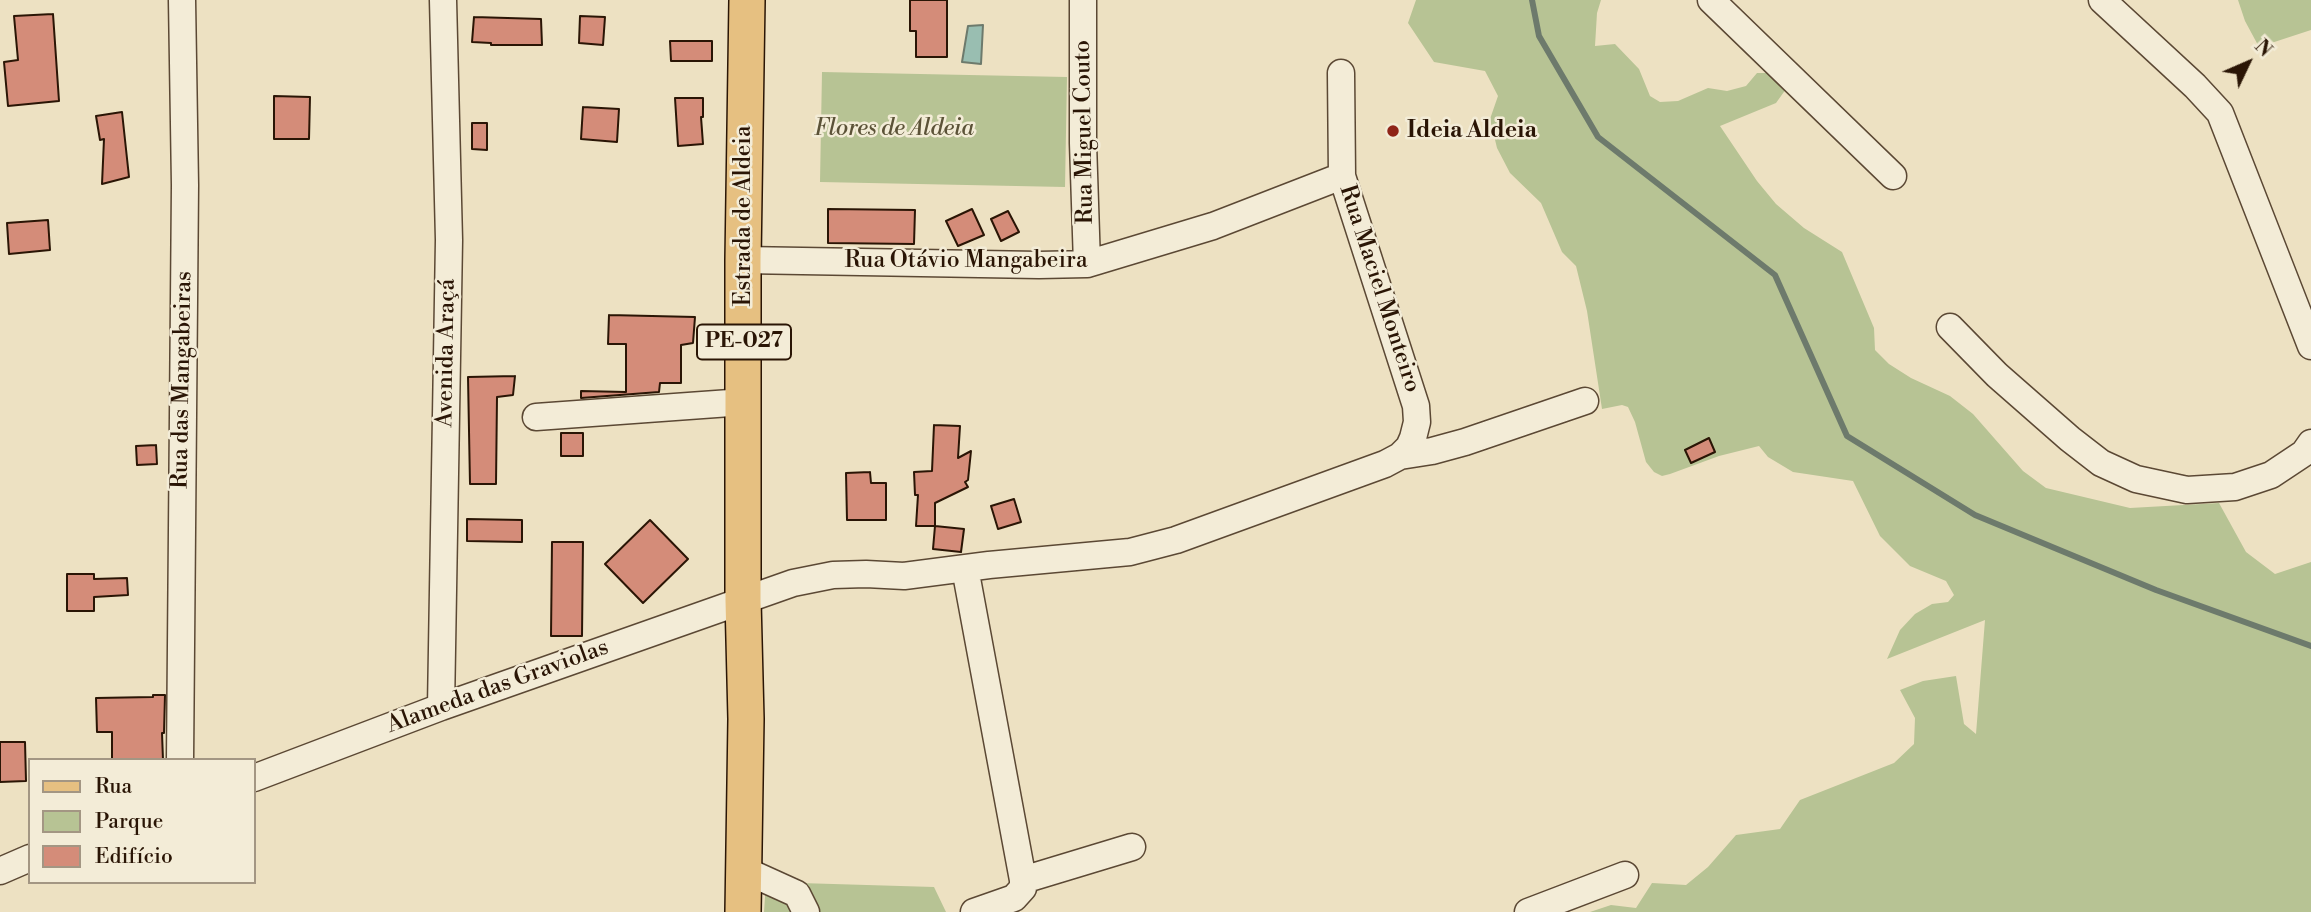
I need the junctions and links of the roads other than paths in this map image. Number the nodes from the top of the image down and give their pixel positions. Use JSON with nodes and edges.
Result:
{"nodes":[{"id":1,"x":182,"y":0,"type":"edge"},
{"id":2,"x":443,"y":0,"type":"edge"},
{"id":3,"x":747,"y":0,"type":"edge"},
{"id":4,"x":1083,"y":0,"type":"edge"},
{"id":5,"x":1711,"y":0,"type":"edge"},
{"id":6,"x":2102,"y":0,"type":"edge"},
{"id":7,"x":1341,"y":73,"type":"dead end"},
{"id":8,"x":1342,"y":176,"type":"junction"},
{"id":9,"x":1893,"y":176,"type":"dead end"},
{"id":10,"x":743,"y":260,"type":"junction"},
{"id":11,"x":1087,"y":264,"type":"junction"},
{"id":12,"x":1950,"y":327,"type":"dead end"},
{"id":13,"x":2311,"y":346,"type":"edge"},
{"id":14,"x":1585,"y":401,"type":"dead end"},
{"id":15,"x":744,"y":402,"type":"junction"},
{"id":16,"x":536,"y":417,"type":"dead end"},
{"id":17,"x":2311,"y":443,"type":"edge"},
{"id":18,"x":1401,"y":456,"type":"junction"},
{"id":19,"x":965,"y":568,"type":"junction"},
{"id":20,"x":743,"y":600,"type":"junction"},
{"id":21,"x":441,"y":707,"type":"junction"},
{"id":22,"x":180,"y":758,"type":"edge"},
{"id":23,"x":256,"y":777,"type":"edge"},
{"id":24,"x":1132,"y":847,"type":"dead end"},
{"id":25,"x":28,"y":859,"type":"edge"},
{"id":26,"x":744,"y":870,"type":"junction"},
{"id":27,"x":0,"y":871,"type":"edge"},
{"id":28,"x":1625,"y":875,"type":"dead end"},
{"id":29,"x":1023,"y":880,"type":"junction"},
{"id":30,"x":743,"y":912,"type":"edge"},
{"id":31,"x":806,"y":912,"type":"edge"},
{"id":32,"x":974,"y":912,"type":"edge"},
{"id":33,"x":1528,"y":912,"type":"edge"}],
"edges":[{"from":1,"to":22,"type":"street","name":"Rua das Mangabeiras"},
{"from":2,"to":21,"type":"street","name":"Avenida Araçá"},
{"from":3,"to":10,"type":"main road","name":"Estrada de Aldeia","number":"PE-027"},
{"from":4,"to":11,"type":"street","name":"Rua Miguel Couto"},
{"from":5,"to":9,"type":"street"},
{"from":6,"to":13,"type":"street"},
{"from":7,"to":8,"type":"street","name":"Rua Maciel Monteiro"},
{"from":8,"to":11,"type":"street","name":"Rua Otávio Mangabeira"},
{"from":8,"to":18,"type":"street","name":"Rua Maciel Monteiro"},
{"from":10,"to":11,"type":"street","name":"Rua Otávio Mangabeira"},
{"from":10,"to":15,"type":"main road","name":"Estrada de Aldeia","number":"PE-027"},
{"from":12,"to":17,"type":"street"},
{"from":14,"to":18,"type":"street","name":"Alameda das Graviolas"},
{"from":15,"to":16,"type":"street"},
{"from":15,"to":20,"type":"main road","name":"Estrada de Aldeia","number":"PE-027"},
{"from":18,"to":19,"type":"street","name":"Alameda das Graviolas"},
{"from":19,"to":20,"type":"street","name":"Alameda das Graviolas"},
{"from":19,"to":29,"type":"street"},
{"from":20,"to":21,"type":"street","name":"Alameda das Graviolas"},
{"from":20,"to":26,"type":"main road","name":"Estrada de Aldeia","number":"PE-027"},
{"from":21,"to":23,"type":"street","name":"Alameda das Graviolas"},
{"from":24,"to":29,"type":"street"},
{"from":25,"to":27,"type":"street"},
{"from":26,"to":30,"type":"main road","number":"PE-027"},
{"from":26,"to":31,"type":"street"},
{"from":28,"to":33,"type":"street"},
{"from":29,"to":32,"type":"street"}]}
